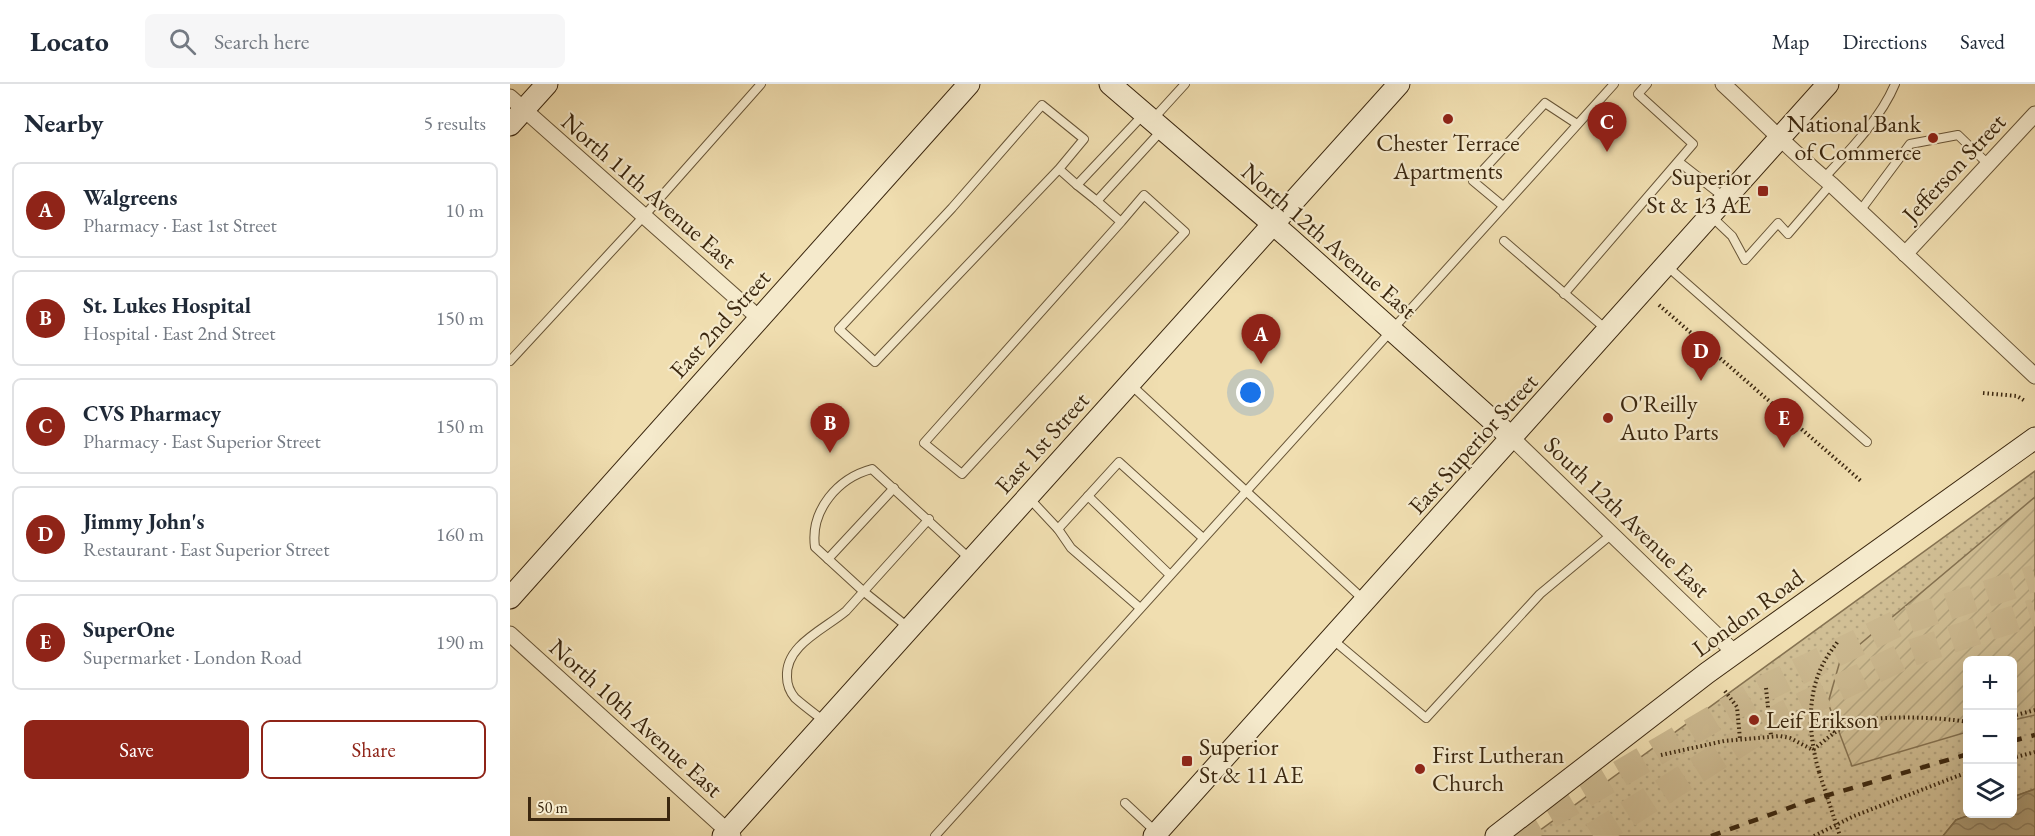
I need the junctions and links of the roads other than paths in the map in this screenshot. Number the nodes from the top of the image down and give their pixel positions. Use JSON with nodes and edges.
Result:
{"nodes":[{"id":1,"x":547,"y":84,"type":"edge"},
{"id":2,"x":761,"y":84,"type":"edge"},
{"id":3,"x":969,"y":84,"type":"edge"},
{"id":4,"x":1110,"y":84,"type":"edge"},
{"id":5,"x":1185,"y":84,"type":"edge"},
{"id":6,"x":1399,"y":84,"type":"edge"},
{"id":7,"x":1614,"y":84,"type":"edge"},
{"id":8,"x":1647,"y":84,"type":"edge"},
{"id":9,"x":1723,"y":84,"type":"edge"},
{"id":10,"x":1828,"y":84,"type":"edge"},
{"id":11,"x":1895,"y":84,"type":"edge"},
{"id":12,"x":515,"y":110,"type":"edge"},
{"id":13,"x":2035,"y":114,"type":"edge"},
{"id":14,"x":1153,"y":121,"type":"junction"},
{"id":15,"x":1577,"y":124,"type":"junction"},
{"id":16,"x":1781,"y":138,"type":"junction"},
{"id":17,"x":1678,"y":162,"type":"junction"},
{"id":18,"x":1988,"y":164,"type":"junction"},
{"id":19,"x":1059,"y":169,"type":"junction"},
{"id":20,"x":1827,"y":181,"type":"junction"},
{"id":21,"x":1077,"y":185,"type":"junction"},
{"id":22,"x":1726,"y":198,"type":"junction"},
{"id":23,"x":1097,"y":201,"type":"junction"},
{"id":24,"x":1503,"y":206,"type":"junction"},
{"id":25,"x":1860,"y":211,"type":"junction"},
{"id":26,"x":644,"y":216,"type":"junction"},
{"id":27,"x":1711,"y":216,"type":"junction"},
{"id":28,"x":1121,"y":222,"type":"junction"},
{"id":29,"x":1273,"y":224,"type":"junction"},
{"id":30,"x":1504,"y":241,"type":"dead end"},
{"id":31,"x":1905,"y":254,"type":"junction"},
{"id":32,"x":1667,"y":266,"type":"junction"},
{"id":33,"x":1564,"y":294,"type":"junction"},
{"id":34,"x":759,"y":318,"type":"junction"},
{"id":35,"x":1391,"y":329,"type":"junction"},
{"id":36,"x":1608,"y":331,"type":"junction"},
{"id":37,"x":510,"y":361,"type":"edge"},
{"id":38,"x":2035,"y":376,"type":"edge"},
{"id":39,"x":1130,"y":384,"type":"junction"},
{"id":40,"x":1512,"y":438,"type":"junction"},
{"id":41,"x":2035,"y":438,"type":"edge"},
{"id":42,"x":1867,"y":442,"type":"dead end"},
{"id":43,"x":894,"y":488,"type":"junction"},
{"id":44,"x":1245,"y":491,"type":"junction"},
{"id":45,"x":1088,"y":496,"type":"junction"},
{"id":46,"x":1028,"y":497,"type":"junction"},
{"id":47,"x":929,"y":519,"type":"junction"},
{"id":48,"x":1058,"y":529,"type":"junction"},
{"id":49,"x":1612,"y":534,"type":"junction"},
{"id":50,"x":1203,"y":538,"type":"junction"},
{"id":51,"x":828,"y":559,"type":"junction"},
{"id":52,"x":971,"y":560,"type":"junction"},
{"id":53,"x":1170,"y":575,"type":"junction"},
{"id":54,"x":863,"y":591,"type":"junction"},
{"id":55,"x":510,"y":598,"type":"edge"},
{"id":56,"x":1365,"y":601,"type":"junction"},
{"id":57,"x":1140,"y":608,"type":"junction"},
{"id":58,"x":909,"y":629,"type":"junction"},
{"id":59,"x":510,"y":634,"type":"edge"},
{"id":60,"x":1332,"y":639,"type":"junction"},
{"id":61,"x":1735,"y":653,"type":"junction"},
{"id":62,"x":825,"y":722,"type":"junction"},
{"id":63,"x":1125,"y":803,"type":"dead end"},
{"id":64,"x":728,"y":834,"type":"edge"},
{"id":65,"x":1155,"y":834,"type":"edge"},
{"id":66,"x":935,"y":836,"type":"edge"},
{"id":67,"x":1496,"y":836,"type":"edge"}],
"edges":[{"from":1,"to":12,"type":"street"},
{"from":2,"to":26,"type":"lane"},
{"from":3,"to":34,"type":"street","name":"East 2nd Street"},
{"from":4,"to":14,"type":"street","name":"North 12th Avenue East"},
{"from":5,"to":14,"type":"lane"},
{"from":6,"to":29,"type":"street","name":"East 1st Street"},
{"from":7,"to":15,"type":"lane"},
{"from":8,"to":17,"type":"lane"},
{"from":9,"to":16,"type":"street"},
{"from":10,"to":16,"type":"street","name":"East Superior Street"},
{"from":11,"to":20,"type":"lane"},
{"from":12,"to":26,"type":"street","name":"North 11th Avenue East"},
{"from":13,"to":18,"type":"street","name":"Jefferson Street"},
{"from":14,"to":21,"type":"lane"},
{"from":14,"to":23,"type":"lane"},
{"from":14,"to":29,"type":"street","name":"North 12th Avenue East"},
{"from":15,"to":24,"type":"lane"},
{"from":15,"to":24,"type":"lane"},
{"from":16,"to":20,"type":"street"},
{"from":16,"to":22,"type":"street","name":"East Superior Street"},
{"from":17,"to":22,"type":"lane"},
{"from":17,"to":33,"type":"lane"},
{"from":18,"to":25,"type":"lane"},
{"from":18,"to":31,"type":"street","name":"Jefferson Street"},
{"from":19,"to":19,"type":"lane"},
{"from":19,"to":21,"type":"lane"},
{"from":20,"to":25,"type":"street"},
{"from":20,"to":27,"type":"lane"},
{"from":21,"to":23,"type":"lane"},
{"from":22,"to":27,"type":"street","name":"East Superior Street"},
{"from":23,"to":28,"type":"lane"},
{"from":24,"to":35,"type":"lane"},
{"from":25,"to":31,"type":"street"},
{"from":26,"to":34,"type":"street","name":"North 11th Avenue East"},
{"from":26,"to":37,"type":"lane"},
{"from":27,"to":32,"type":"street","name":"East Superior Street"},
{"from":28,"to":28,"type":"lane"},
{"from":29,"to":35,"type":"street","name":"North 12th Avenue East"},
{"from":29,"to":39,"type":"street","name":"East 1st Street"},
{"from":30,"to":33,"type":"lane"},
{"from":31,"to":38,"type":"street"},
{"from":32,"to":36,"type":"street","name":"East Superior Street"},
{"from":32,"to":42,"type":"lane"},
{"from":33,"to":36,"type":"lane"},
{"from":34,"to":55,"type":"street","name":"East 2nd Street"},
{"from":35,"to":40,"type":"street","name":"North 12th Avenue East"},
{"from":35,"to":44,"type":"lane"},
{"from":36,"to":40,"type":"street","name":"East Superior Street"},
{"from":39,"to":44,"type":"lane"},
{"from":39,"to":46,"type":"street","name":"East 1st Street"},
{"from":40,"to":49,"type":"street","name":"South 12th Avenue East"},
{"from":40,"to":56,"type":"street","name":"East Superior Street"},
{"from":41,"to":61,"type":"street","name":"London Road"},
{"from":43,"to":47,"type":"lane"},
{"from":43,"to":51,"type":"lane"},
{"from":43,"to":51,"type":"lane"},
{"from":44,"to":50,"type":"lane"},
{"from":44,"to":56,"type":"lane"},
{"from":45,"to":48,"type":"lane"},
{"from":45,"to":50,"type":"lane"},
{"from":45,"to":53,"type":"lane"},
{"from":46,"to":48,"type":"lane"},
{"from":46,"to":52,"type":"street","name":"East 1st Street"},
{"from":47,"to":52,"type":"lane"},
{"from":47,"to":54,"type":"lane"},
{"from":48,"to":57,"type":"lane"},
{"from":49,"to":60,"type":"lane"},
{"from":49,"to":61,"type":"street","name":"South 12th Avenue East"},
{"from":50,"to":53,"type":"lane"},
{"from":51,"to":54,"type":"lane"},
{"from":52,"to":58,"type":"street","name":"East 1st Street"},
{"from":53,"to":57,"type":"lane"},
{"from":54,"to":58,"type":"lane"},
{"from":54,"to":62,"type":"lane"},
{"from":56,"to":60,"type":"street","name":"East Superior Street"},
{"from":57,"to":66,"type":"lane"},
{"from":58,"to":62,"type":"street","name":"East 1st Street"},
{"from":59,"to":64,"type":"street","name":"North 10th Avenue East"},
{"from":60,"to":65,"type":"street","name":"East Superior Street"},
{"from":61,"to":67,"type":"street","name":"London Road"},
{"from":62,"to":64,"type":"street","name":"East 1st Street"},
{"from":63,"to":65,"type":"lane"}]}
